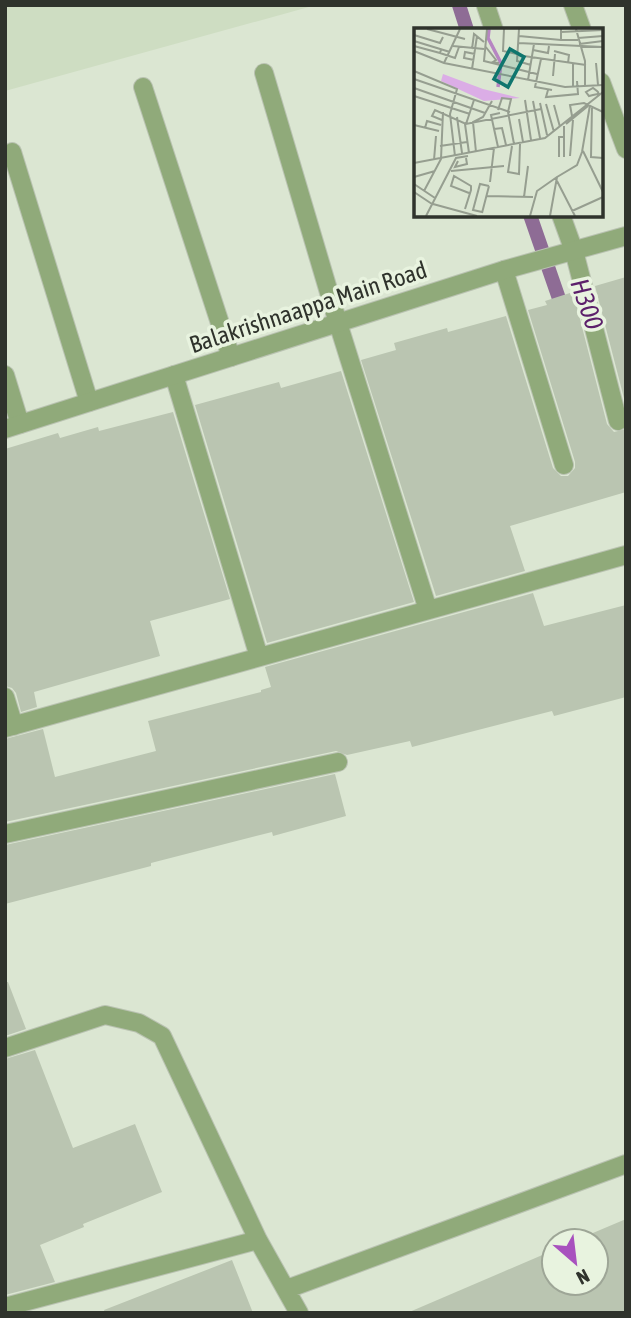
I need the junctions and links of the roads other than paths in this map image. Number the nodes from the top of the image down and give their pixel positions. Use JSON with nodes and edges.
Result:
{"nodes":[{"id":1,"x":573,"y":5,"type":"edge"},
{"id":2,"x":486,"y":6,"type":"edge"},
{"id":3,"x":493,"y":28,"type":"edge"},
{"id":4,"x":581,"y":28,"type":"edge"},
{"id":5,"x":264,"y":73,"type":"dead end"},
{"id":6,"x":143,"y":87,"type":"dead end"},
{"id":7,"x":603,"y":87,"type":"edge"},
{"id":8,"x":626,"y":149,"type":"edge"},
{"id":9,"x":12,"y":152,"type":"dead end"},
{"id":10,"x":562,"y":217,"type":"edge"},
{"id":11,"x":626,"y":236,"type":"edge"},
{"id":12,"x":571,"y":251,"type":"junction"},
{"id":13,"x":504,"y":270,"type":"junction"},
{"id":14,"x":338,"y":323,"type":"junction"},
{"id":15,"x":231,"y":357,"type":"junction"},
{"id":16,"x":5,"y":375,"type":"edge"},
{"id":17,"x":174,"y":375,"type":"junction"},
{"id":18,"x":89,"y":402,"type":"junction"},
{"id":19,"x":618,"y":421,"type":"dead end"},
{"id":20,"x":13,"y":426,"type":"edge"},
{"id":21,"x":564,"y":465,"type":"dead end"},
{"id":22,"x":625,"y":555,"type":"edge"},
{"id":23,"x":428,"y":610,"type":"junction"},
{"id":24,"x":258,"y":657,"type":"junction"},
{"id":25,"x":5,"y":697,"type":"edge"},
{"id":26,"x":10,"y":727,"type":"edge"},
{"id":27,"x":338,"y":762,"type":"dead end"},
{"id":28,"x":5,"y":834,"type":"edge"},
{"id":29,"x":5,"y":1048,"type":"edge"},
{"id":30,"x":626,"y":1164,"type":"edge"},
{"id":31,"x":258,"y":1240,"type":"junction"},
{"id":32,"x":288,"y":1289,"type":"junction"},
{"id":33,"x":5,"y":1307,"type":"edge"},
{"id":34,"x":299,"y":1313,"type":"edge"}],
"edges":[{"from":1,"to":4,"type":"street"},
{"from":2,"to":3,"type":"street"},
{"from":5,"to":14,"type":"street"},
{"from":6,"to":15,"type":"street"},
{"from":7,"to":8,"type":"street"},
{"from":9,"to":18,"type":"street"},
{"from":10,"to":12,"type":"street"},
{"from":11,"to":12,"type":"street","name":"Balakrishnaappa Main Road"},
{"from":12,"to":13,"type":"street","name":"Balakrishnaappa Main Road"},
{"from":12,"to":19,"type":"street"},
{"from":13,"to":14,"type":"street","name":"Balakrishnaappa Main Road"},
{"from":13,"to":21,"type":"street"},
{"from":14,"to":15,"type":"street","name":"Balakrishnaappa Main Road"},
{"from":14,"to":23,"type":"street"},
{"from":15,"to":17,"type":"street","name":"Balakrishnaappa Main Road"},
{"from":16,"to":20,"type":"street"},
{"from":17,"to":18,"type":"street","name":"Balakrishnaappa Main Road"},
{"from":17,"to":24,"type":"street"},
{"from":18,"to":20,"type":"street","name":"Balakrishnaappa Main Road"},
{"from":22,"to":23,"type":"street"},
{"from":23,"to":24,"type":"street"},
{"from":24,"to":26,"type":"street"},
{"from":25,"to":26,"type":"street"},
{"from":27,"to":28,"type":"street"},
{"from":29,"to":31,"type":"street"},
{"from":30,"to":32,"type":"street"},
{"from":31,"to":32,"type":"street"},
{"from":31,"to":33,"type":"street"},
{"from":32,"to":34,"type":"street"}]}
